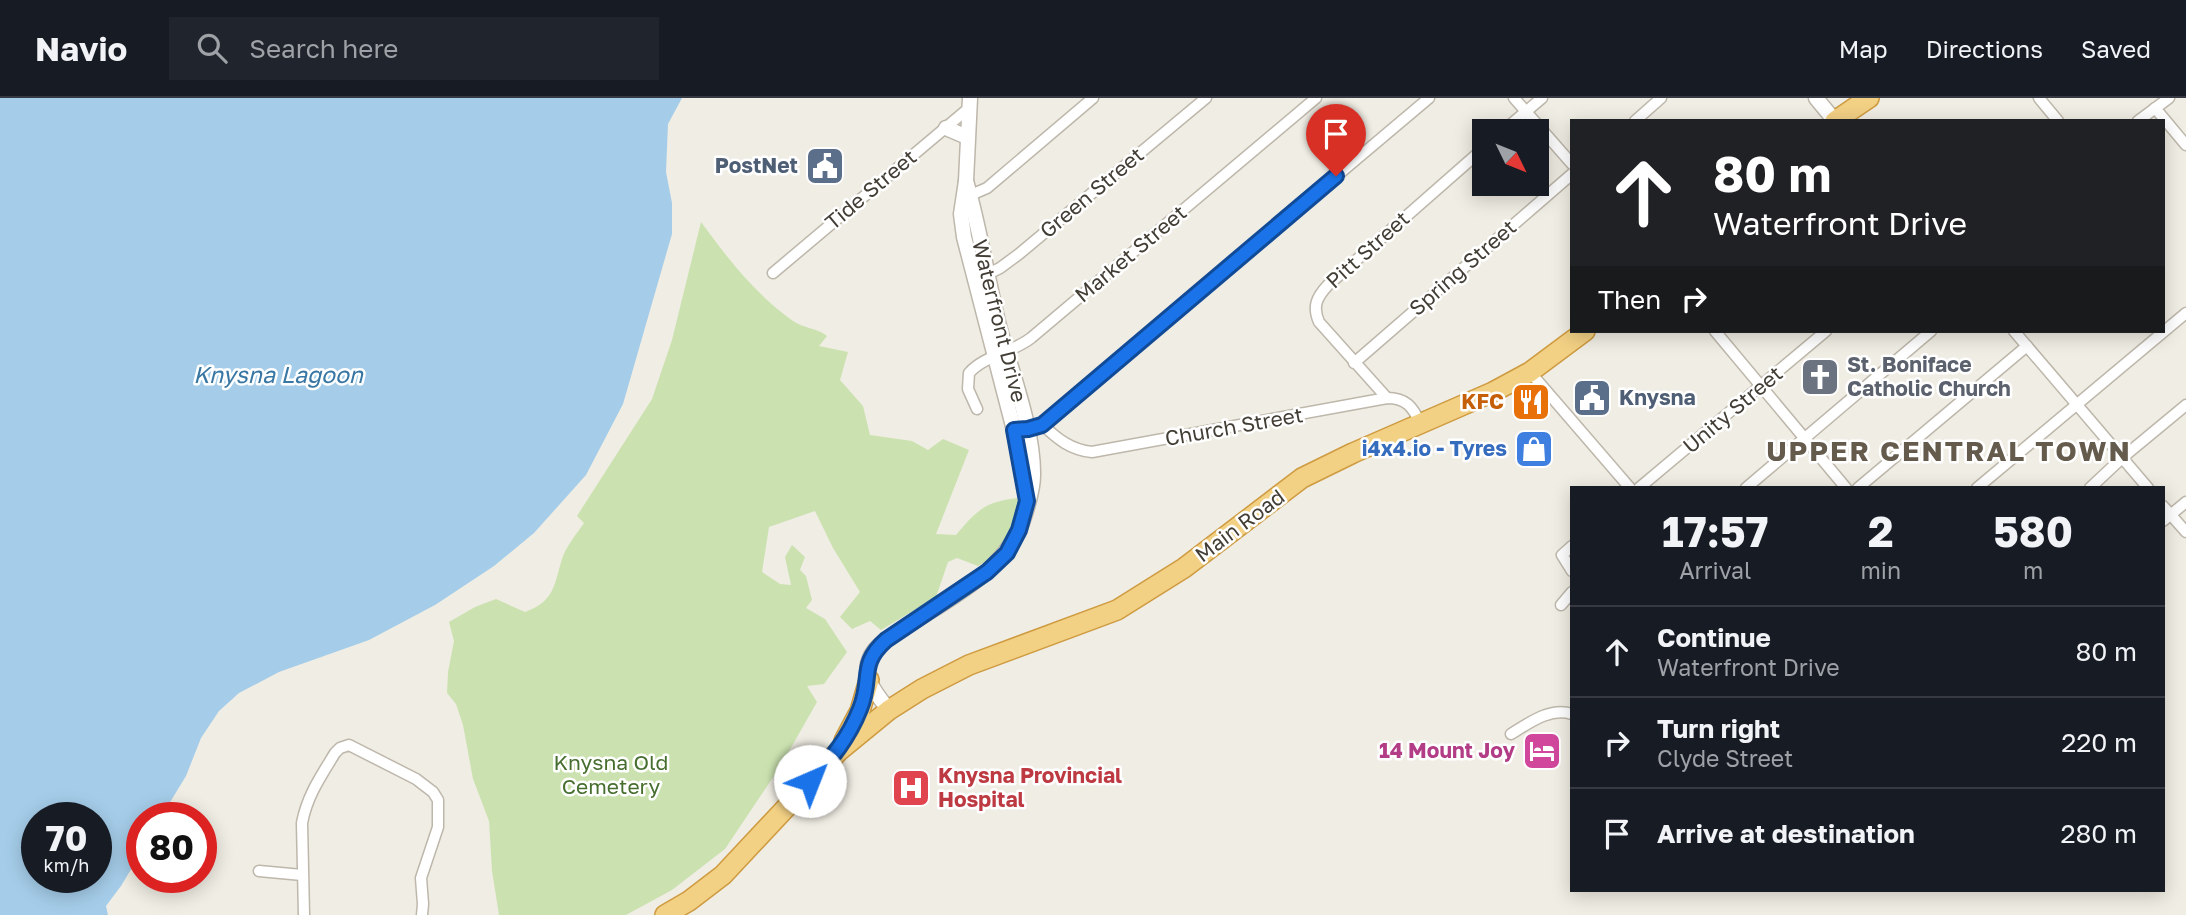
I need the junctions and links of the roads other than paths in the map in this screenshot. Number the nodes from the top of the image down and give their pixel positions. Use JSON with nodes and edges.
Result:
{"nodes":[{"id":1,"x":1093,"y":98,"type":"edge"},
{"id":2,"x":1206,"y":98,"type":"edge"},
{"id":3,"x":1316,"y":98,"type":"edge"},
{"id":4,"x":1429,"y":98,"type":"edge"},
{"id":5,"x":1514,"y":98,"type":"edge"},
{"id":6,"x":1542,"y":98,"type":"edge"},
{"id":7,"x":1661,"y":98,"type":"edge"},
{"id":8,"x":1816,"y":98,"type":"edge"},
{"id":9,"x":1869,"y":98,"type":"edge"},
{"id":10,"x":2039,"y":98,"type":"edge"},
{"id":11,"x":2169,"y":98,"type":"edge"},
{"id":12,"x":972,"y":101,"type":"edge"},
{"id":13,"x":2155,"y":108,"type":"junction"},
{"id":14,"x":1526,"y":112,"type":"junction"},
{"id":15,"x":1518,"y":119,"type":"edge"},
{"id":16,"x":1637,"y":119,"type":"edge"},
{"id":17,"x":1833,"y":119,"type":"edge"},
{"id":18,"x":1838,"y":119,"type":"edge"},
{"id":19,"x":2056,"y":119,"type":"edge"},
{"id":20,"x":2141,"y":119,"type":"edge"},
{"id":21,"x":2164,"y":119,"type":"edge"},
{"id":22,"x":2165,"y":120,"type":"edge"},
{"id":23,"x":946,"y":128,"type":"junction"},
{"id":24,"x":967,"y":137,"type":"junction"},
{"id":25,"x":2186,"y":145,"type":"edge"},
{"id":26,"x":1472,"y":159,"type":"edge"},
{"id":27,"x":1570,"y":162,"type":"edge"},
{"id":28,"x":1570,"y":176,"type":"edge"},
{"id":29,"x":967,"y":197,"type":"junction"},
{"id":30,"x":773,"y":273,"type":"dead end"},
{"id":31,"x":980,"y":277,"type":"junction"},
{"id":32,"x":2185,"y":313,"type":"edge"},
{"id":33,"x":2165,"y":330,"type":"edge"},
{"id":34,"x":1582,"y":333,"type":"edge"},
{"id":35,"x":1717,"y":333,"type":"edge"},
{"id":36,"x":1824,"y":333,"type":"edge"},
{"id":37,"x":1929,"y":333,"type":"edge"},
{"id":38,"x":2016,"y":333,"type":"edge"},
{"id":39,"x":2161,"y":333,"type":"edge"},
{"id":40,"x":2027,"y":346,"type":"junction"},
{"id":41,"x":1001,"y":355,"type":"junction"},
{"id":42,"x":1354,"y":363,"type":"junction"},
{"id":43,"x":1530,"y":372,"type":"junction"},
{"id":44,"x":1762,"y":386,"type":"junction"},
{"id":45,"x":1387,"y":398,"type":"junction"},
{"id":46,"x":2077,"y":403,"type":"junction"},
{"id":47,"x":2186,"y":405,"type":"edge"},
{"id":48,"x":977,"y":409,"type":"dead end"},
{"id":49,"x":1420,"y":424,"type":"junction"},
{"id":50,"x":1028,"y":428,"type":"junction"},
{"id":51,"x":1805,"y":438,"type":"junction"},
{"id":52,"x":2122,"y":458,"type":"junction"},
{"id":53,"x":1628,"y":486,"type":"edge"},
{"id":54,"x":1641,"y":486,"type":"edge"},
{"id":55,"x":1748,"y":486,"type":"edge"},
{"id":56,"x":1844,"y":486,"type":"edge"},
{"id":57,"x":1860,"y":486,"type":"edge"},
{"id":58,"x":1979,"y":486,"type":"edge"},
{"id":59,"x":2092,"y":486,"type":"edge"},
{"id":60,"x":2146,"y":486,"type":"edge"},
{"id":61,"x":2186,"y":502,"type":"edge"},
{"id":62,"x":2165,"y":514,"type":"edge"},
{"id":63,"x":2186,"y":532,"type":"edge"},
{"id":64,"x":1570,"y":548,"type":"edge"},
{"id":65,"x":1570,"y":568,"type":"edge"},
{"id":66,"x":1570,"y":594,"type":"edge"},
{"id":67,"x":1561,"y":605,"type":"dead end"},
{"id":68,"x":869,"y":680,"type":"junction"},
{"id":69,"x":889,"y":710,"type":"junction"},
{"id":70,"x":1570,"y":714,"type":"edge"},
{"id":71,"x":1511,"y":734,"type":"dead end"},
{"id":72,"x":839,"y":751,"type":"junction"},
{"id":73,"x":259,"y":871,"type":"dead end"},
{"id":74,"x":302,"y":875,"type":"junction"},
{"id":75,"x":304,"y":915,"type":"edge"},
{"id":76,"x":422,"y":915,"type":"edge"},
{"id":77,"x":665,"y":915,"type":"edge"}],
"edges":[{"from":1,"to":29,"type":"street"},
{"from":2,"to":31,"type":"street","name":"Green Street"},
{"from":3,"to":41,"type":"street","name":"Market Street"},
{"from":4,"to":50,"type":"street"},
{"from":5,"to":14,"type":"street"},
{"from":6,"to":14,"type":"street"},
{"from":7,"to":16,"type":"street"},
{"from":8,"to":17,"type":"street"},
{"from":9,"to":18,"type":"highway"},
{"from":10,"to":19,"type":"street"},
{"from":11,"to":13,"type":"street"},
{"from":12,"to":23,"type":"street","name":"Tide Street"},
{"from":12,"to":24,"type":"street","name":"Waterfront Drive"},
{"from":13,"to":20,"type":"street"},
{"from":13,"to":21,"type":"street"},
{"from":14,"to":15,"type":"street"},
{"from":14,"to":27,"type":"street"},
{"from":22,"to":25,"type":"street"},
{"from":23,"to":24,"type":"street"},
{"from":23,"to":30,"type":"street","name":"Tide Street"},
{"from":24,"to":29,"type":"street","name":"Waterfront Drive"},
{"from":26,"to":42,"type":"street","name":"Pitt Street"},
{"from":28,"to":42,"type":"street","name":"Spring Street"},
{"from":29,"to":31,"type":"street","name":"Waterfront Drive"},
{"from":31,"to":41,"type":"street","name":"Waterfront Drive"},
{"from":32,"to":33,"type":"street"},
{"from":34,"to":43,"type":"highway","name":"Main Road"},
{"from":35,"to":44,"type":"street"},
{"from":36,"to":44,"type":"street","name":"Unity Street"},
{"from":37,"to":51,"type":"street"},
{"from":38,"to":40,"type":"street"},
{"from":39,"to":46,"type":"street"},
{"from":40,"to":46,"type":"street"},
{"from":40,"to":57,"type":"street"},
{"from":41,"to":48,"type":"street","name":"Market Street"},
{"from":41,"to":50,"type":"street","name":"Waterfront Drive"},
{"from":42,"to":45,"type":"street","name":"Pitt Street"},
{"from":43,"to":49,"type":"highway","name":"Main Road"},
{"from":43,"to":53,"type":"street"},
{"from":44,"to":51,"type":"street"},
{"from":44,"to":54,"type":"street","name":"Unity Street"},
{"from":45,"to":49,"type":"street"},
{"from":45,"to":50,"type":"street","name":"Church Street"},
{"from":46,"to":52,"type":"street"},
{"from":46,"to":58,"type":"street"},
{"from":47,"to":52,"type":"street"},
{"from":49,"to":69,"type":"highway","name":"Main Road"},
{"from":50,"to":68,"type":"street","name":"Waterfront Drive"},
{"from":51,"to":55,"type":"street"},
{"from":51,"to":56,"type":"street"},
{"from":52,"to":59,"type":"street"},
{"from":52,"to":60,"type":"street"},
{"from":61,"to":62,"type":"street"},
{"from":62,"to":63,"type":"street"},
{"from":64,"to":65,"type":"street"},
{"from":66,"to":67,"type":"street"},
{"from":68,"to":69,"type":"street"},
{"from":68,"to":72,"type":"highway"},
{"from":69,"to":72,"type":"highway","name":"Main Road"},
{"from":70,"to":71,"type":"street"},
{"from":72,"to":77,"type":"highway"},
{"from":73,"to":74,"type":"street"},
{"from":74,"to":75,"type":"street"},
{"from":74,"to":76,"type":"street"}]}
